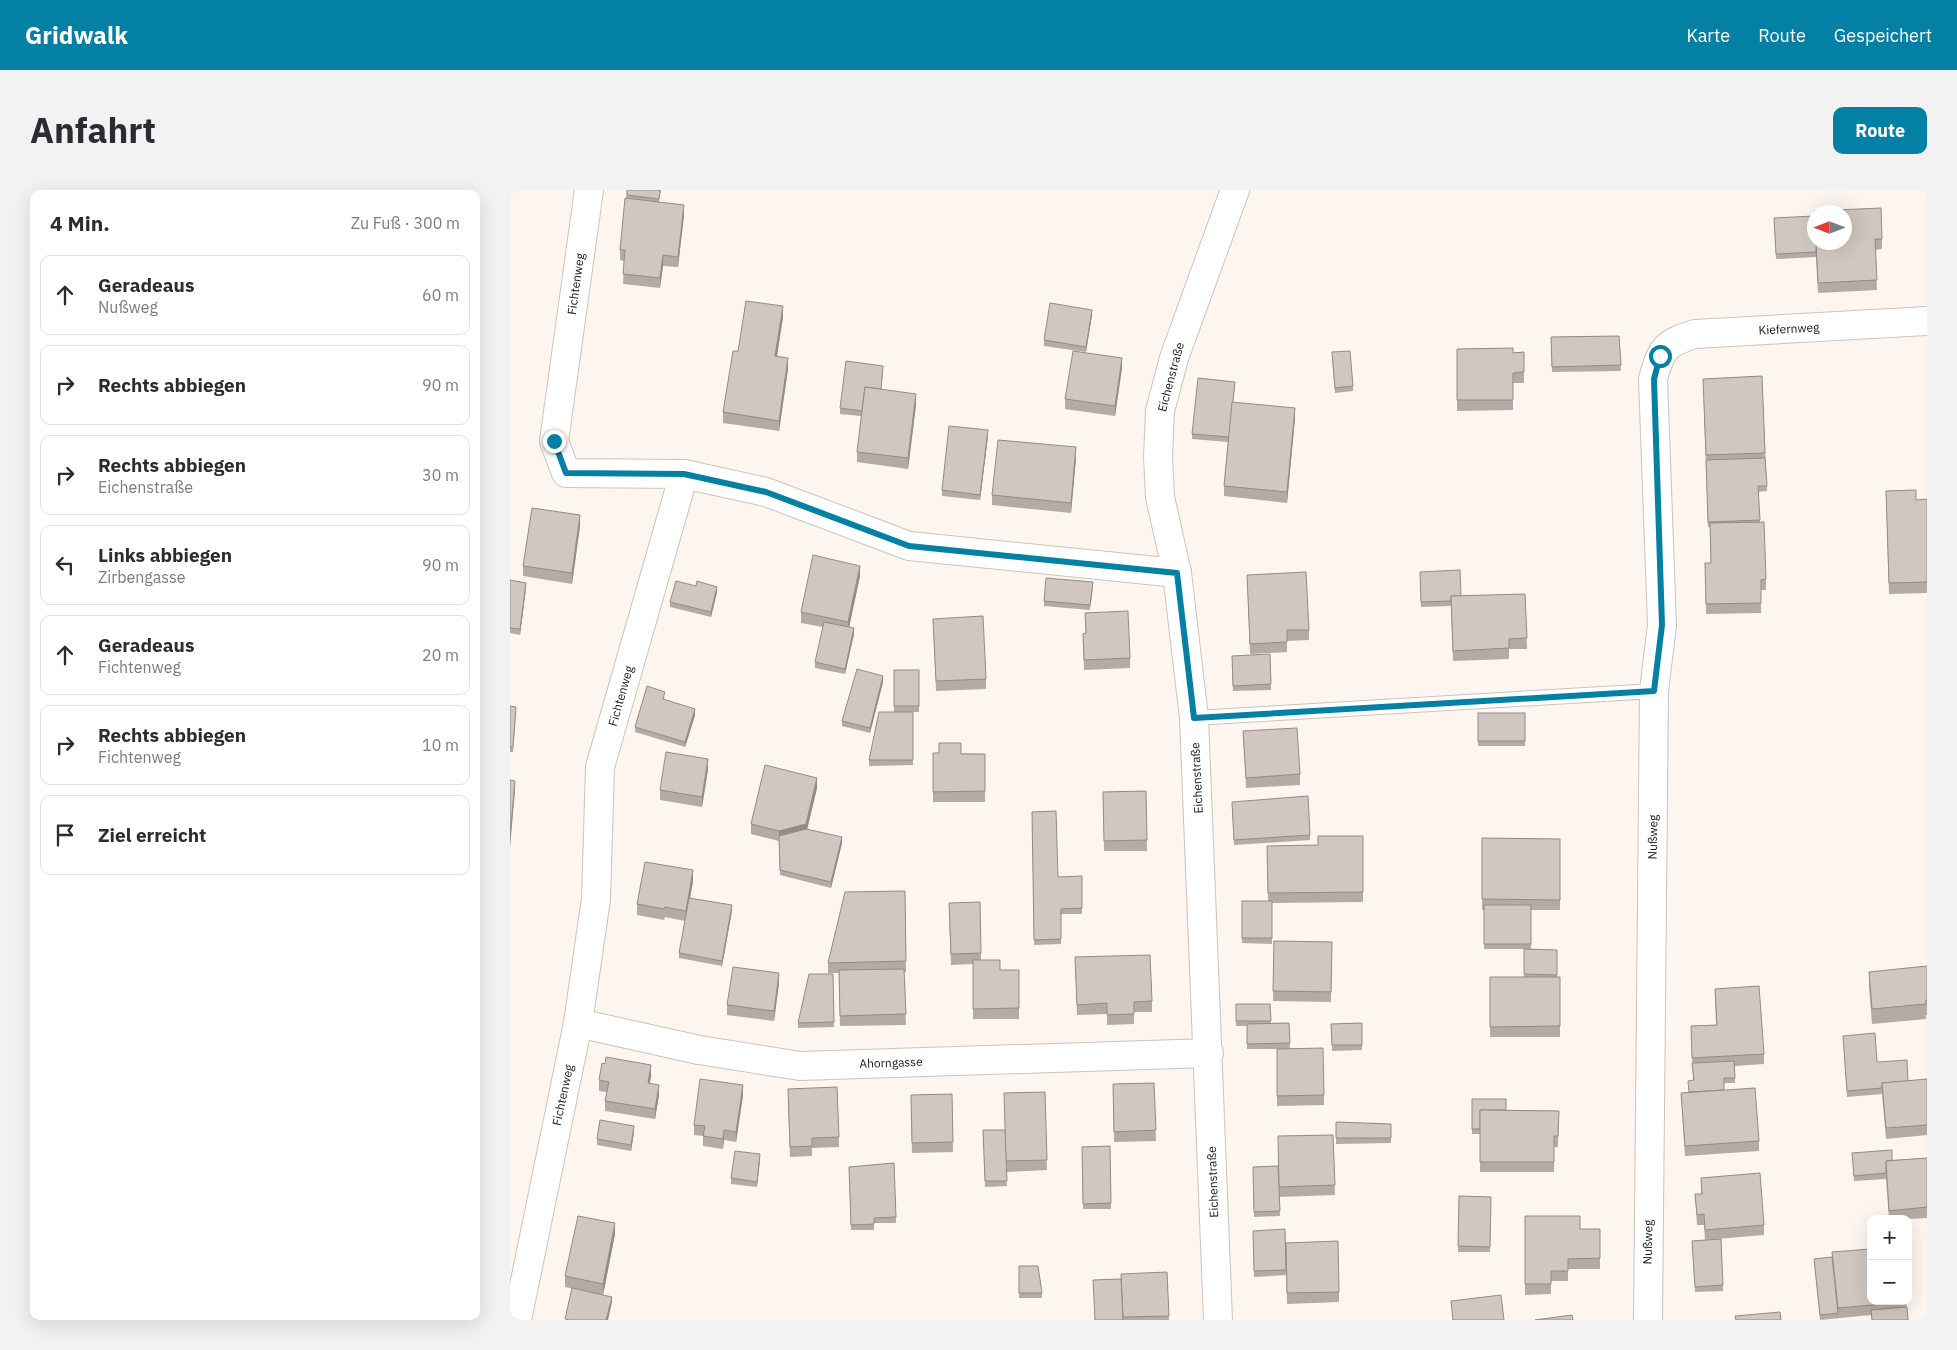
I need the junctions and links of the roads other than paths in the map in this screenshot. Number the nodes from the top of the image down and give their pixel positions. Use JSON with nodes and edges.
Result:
{"nodes":[{"id":1,"x":589,"y":190,"type":"edge"},
{"id":2,"x":1235,"y":190,"type":"edge"},
{"id":3,"x":1927,"y":321,"type":"edge"},
{"id":4,"x":1660,"y":356,"type":"joint"},
{"id":5,"x":684,"y":474,"type":"junction"},
{"id":6,"x":1177,"y":573,"type":"junction"},
{"id":7,"x":1654,"y":691,"type":"junction"},
{"id":8,"x":1194,"y":718,"type":"junction"},
{"id":9,"x":578,"y":1023,"type":"junction"},
{"id":10,"x":1209,"y":1053,"type":"junction"},
{"id":11,"x":516,"y":1320,"type":"edge"},
{"id":12,"x":1218,"y":1320,"type":"edge"},
{"id":13,"x":1648,"y":1320,"type":"edge"}],
"edges":[{"from":1,"to":5,"type":"street","name":"Fichtenweg"},
{"from":2,"to":6,"type":"street","name":"Eichenstraße"},
{"from":3,"to":4,"type":"street","name":"Kiefernweg"},
{"from":4,"to":7,"type":"street","name":"Nußweg"},
{"from":5,"to":6,"type":"street"},
{"from":5,"to":9,"type":"street","name":"Fichtenweg"},
{"from":6,"to":8,"type":"street","name":"Eichenstraße"},
{"from":7,"to":8,"type":"lane"},
{"from":7,"to":13,"type":"street","name":"Nußweg"},
{"from":8,"to":10,"type":"street","name":"Eichenstraße"},
{"from":9,"to":10,"type":"street","name":"Ahorngasse"},
{"from":9,"to":11,"type":"street","name":"Fichtenweg"},
{"from":10,"to":12,"type":"street","name":"Eichenstraße"}]}
